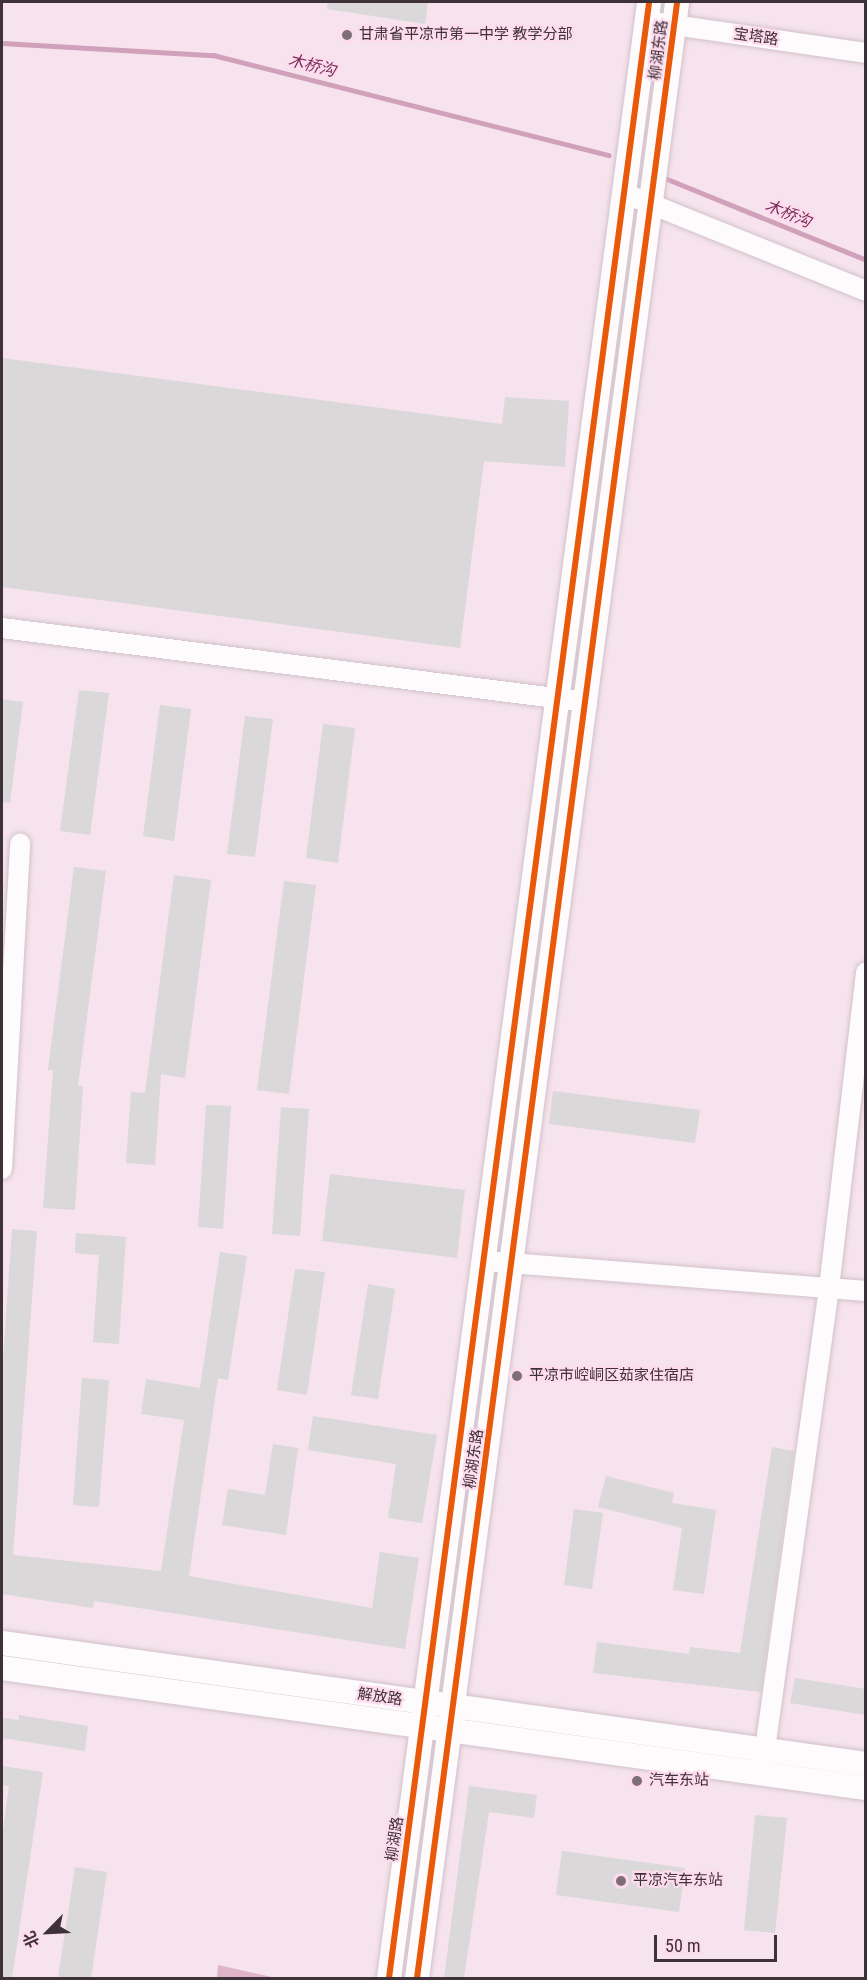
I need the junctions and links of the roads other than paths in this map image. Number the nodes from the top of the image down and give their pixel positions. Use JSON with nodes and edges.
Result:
{"nodes":[{"id":1,"x":648,"y":11,"type":"edge"},
{"id":2,"x":676,"y":13,"type":"edge"},
{"id":3,"x":866,"y":53,"type":"edge"},
{"id":4,"x":626,"y":194,"type":"junction"},
{"id":5,"x":653,"y":205,"type":"junction"},
{"id":6,"x":866,"y":291,"type":"edge"},
{"id":7,"x":2,"y":628,"type":"edge"},
{"id":8,"x":561,"y":700,"type":"junction"},
{"id":9,"x":587,"y":702,"type":"junction"},
{"id":10,"x":20,"y":843,"type":"dead end"},
{"id":11,"x":866,"y":972,"type":"edge"},
{"id":12,"x":2,"y":1169,"type":"edge"},
{"id":13,"x":485,"y":1261,"type":"junction"},
{"id":14,"x":512,"y":1264,"type":"junction"},
{"id":15,"x":829,"y":1288,"type":"junction"},
{"id":16,"x":866,"y":1291,"type":"edge"},
{"id":17,"x":2,"y":1643,"type":"edge"},
{"id":18,"x":2,"y":1668,"type":"edge"},
{"id":19,"x":424,"y":1715,"type":"junction"},
{"id":20,"x":452,"y":1719,"type":"junction"},
{"id":21,"x":763,"y":1762,"type":"junction"},
{"id":22,"x":866,"y":1764,"type":"edge"},
{"id":23,"x":866,"y":1788,"type":"edge"},
{"id":24,"x":389,"y":1978,"type":"edge"},
{"id":25,"x":417,"y":1978,"type":"edge"}],
"edges":[{"from":1,"to":2,"type":"street","name":"宝塔路"},
{"from":1,"to":4,"type":"main road","name":"柳湖东路"},
{"from":2,"to":3,"type":"street","name":"宝塔路"},
{"from":2,"to":5,"type":"main road","name":"柳湖东路"},
{"from":4,"to":5,"type":"street"},
{"from":4,"to":8,"type":"main road","name":"柳湖东路"},
{"from":5,"to":6,"type":"street"},
{"from":5,"to":9,"type":"main road","name":"柳湖东路"},
{"from":7,"to":8,"type":"street"},
{"from":8,"to":9,"type":"street"},
{"from":8,"to":13,"type":"main road","name":"柳湖东路"},
{"from":9,"to":14,"type":"main road","name":"柳湖东路"},
{"from":10,"to":12,"type":"street"},
{"from":11,"to":15,"type":"street"},
{"from":13,"to":14,"type":"street"},
{"from":13,"to":19,"type":"main road","name":"柳湖东路"},
{"from":14,"to":15,"type":"street"},
{"from":14,"to":20,"type":"main road","name":"柳湖东路"},
{"from":15,"to":16,"type":"street"},
{"from":15,"to":21,"type":"street"},
{"from":17,"to":19,"type":"main road","name":"解放路"},
{"from":18,"to":19,"type":"main road","name":"解放路"},
{"from":19,"to":20,"type":"main road","name":"解放路"},
{"from":19,"to":24,"type":"main road","name":"柳湖路"},
{"from":20,"to":21,"type":"main road","name":"解放路"},
{"from":20,"to":25,"type":"main road"},
{"from":21,"to":22,"type":"main road","name":"解放路"},
{"from":21,"to":23,"type":"main road","name":"解放路"}]}
